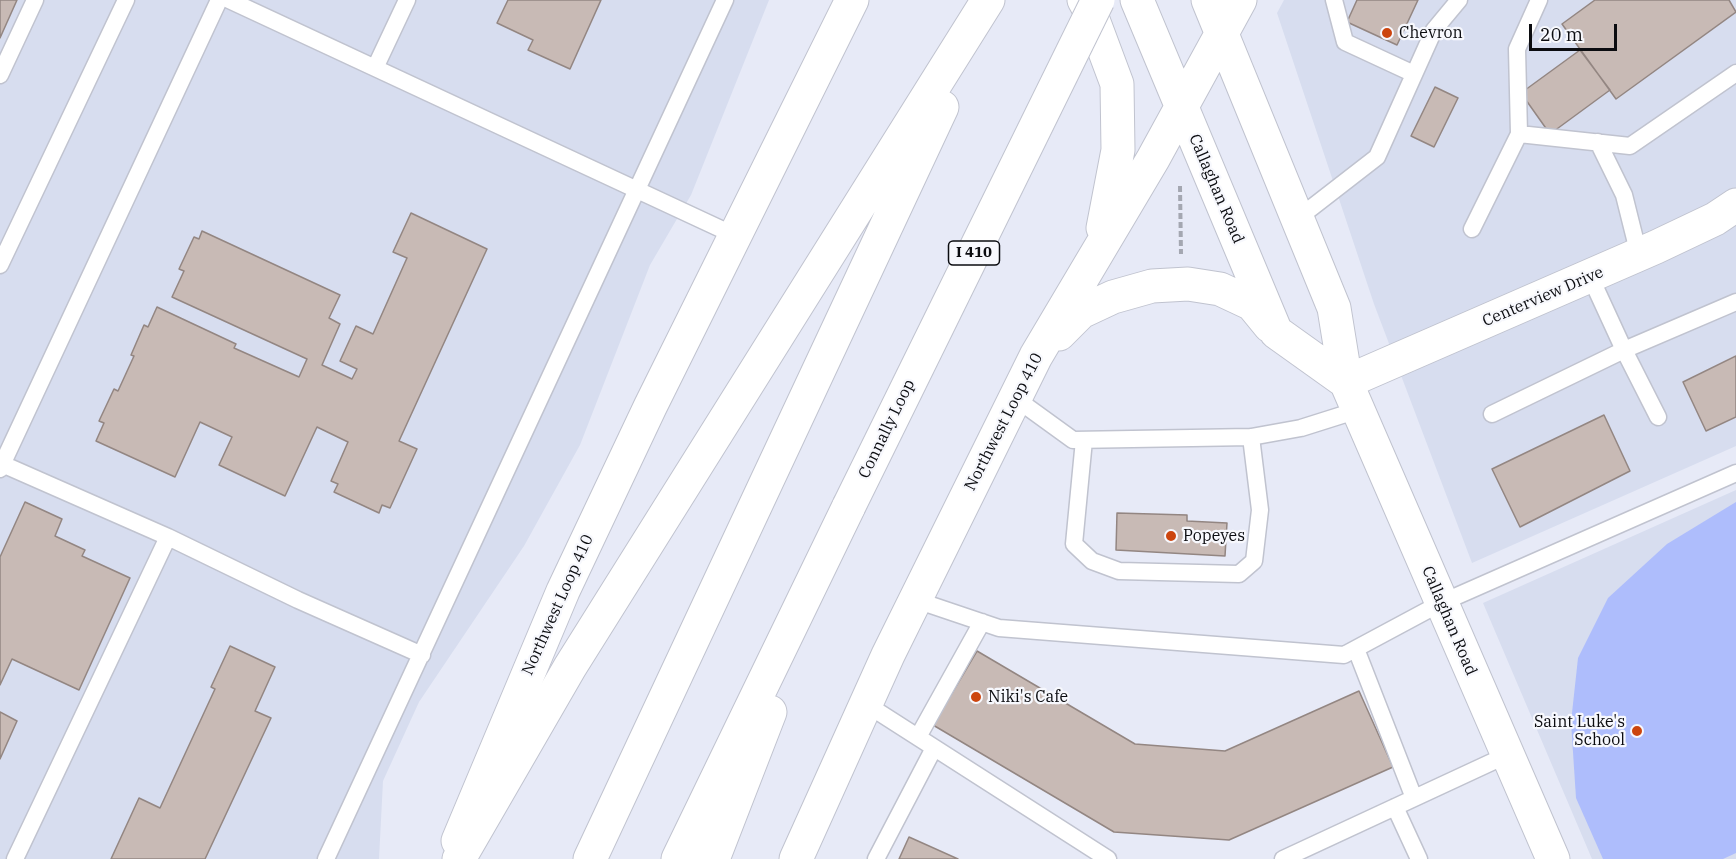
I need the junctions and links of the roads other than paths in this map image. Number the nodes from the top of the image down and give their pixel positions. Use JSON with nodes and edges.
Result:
{"nodes":[{"id":1,"x":34,"y":0,"type":"edge"},
{"id":2,"x":126,"y":0,"type":"edge"},
{"id":3,"x":219,"y":0,"type":"edge"},
{"id":4,"x":229,"y":0,"type":"edge"},
{"id":5,"x":407,"y":0,"type":"edge"},
{"id":6,"x":725,"y":0,"type":"edge"},
{"id":7,"x":852,"y":0,"type":"edge"},
{"id":8,"x":988,"y":0,"type":"edge"},
{"id":9,"x":993,"y":0,"type":"edge"},
{"id":10,"x":1084,"y":0,"type":"edge"},
{"id":11,"x":1098,"y":0,"type":"edge"},
{"id":12,"x":1137,"y":0,"type":"edge"},
{"id":13,"x":1208,"y":0,"type":"edge"},
{"id":14,"x":1240,"y":0,"type":"edge"},
{"id":15,"x":1334,"y":0,"type":"edge"},
{"id":16,"x":1459,"y":0,"type":"edge"},
{"id":17,"x":1539,"y":0,"type":"edge"},
{"id":18,"x":1222,"y":35,"type":"junction"},
{"id":19,"x":375,"y":68,"type":"junction"},
{"id":20,"x":1414,"y":74,"type":"junction"},
{"id":21,"x":1736,"y":74,"type":"edge"},
{"id":22,"x":0,"y":75,"type":"edge"},
{"id":23,"x":1181,"y":107,"type":"junction"},
{"id":24,"x":1519,"y":134,"type":"junction"},
{"id":25,"x":1598,"y":142,"type":"junction"},
{"id":26,"x":638,"y":190,"type":"junction"},
{"id":27,"x":1736,"y":205,"type":"edge"},
{"id":28,"x":1297,"y":219,"type":"junction"},
{"id":29,"x":1472,"y":229,"type":"dead end"},
{"id":30,"x":736,"y":236,"type":"junction"},
{"id":31,"x":1098,"y":253,"type":"junction"},
{"id":32,"x":1639,"y":255,"type":"junction"},
{"id":33,"x":0,"y":265,"type":"edge"},
{"id":34,"x":1590,"y":276,"type":"junction"},
{"id":35,"x":1736,"y":302,"type":"edge"},
{"id":36,"x":1276,"y":333,"type":"junction"},
{"id":37,"x":1624,"y":350,"type":"junction"},
{"id":38,"x":1036,"y":356,"type":"junction"},
{"id":39,"x":1352,"y":396,"type":"junction"},
{"id":40,"x":1015,"y":398,"type":"junction"},
{"id":41,"x":1492,"y":414,"type":"dead end"},
{"id":42,"x":1658,"y":417,"type":"dead end"},
{"id":43,"x":1251,"y":437,"type":"junction"},
{"id":44,"x":1084,"y":440,"type":"junction"},
{"id":45,"x":1,"y":465,"type":"edge"},
{"id":46,"x":1736,"y":473,"type":"edge"},
{"id":47,"x":849,"y":506,"type":"junction"},
{"id":48,"x":168,"y":537,"type":"junction"},
{"id":49,"x":916,"y":600,"type":"junction"},
{"id":50,"x":1441,"y":603,"type":"junction"},
{"id":51,"x":982,"y":622,"type":"junction"},
{"id":52,"x":1356,"y":649,"type":"junction"},
{"id":53,"x":422,"y":655,"type":"junction"},
{"id":54,"x":866,"y":704,"type":"junction"},
{"id":55,"x":918,"y":737,"type":"junction"},
{"id":56,"x":934,"y":748,"type":"junction"},
{"id":57,"x":1507,"y":755,"type":"junction"},
{"id":58,"x":1414,"y":798,"type":"junction"},
{"id":59,"x":1395,"y":807,"type":"junction"},
{"id":60,"x":1544,"y":856,"type":"edge"},
{"id":61,"x":15,"y":859,"type":"edge"},
{"id":62,"x":326,"y":859,"type":"edge"},
{"id":63,"x":450,"y":859,"type":"edge"},
{"id":64,"x":459,"y":859,"type":"edge"},
{"id":65,"x":590,"y":859,"type":"edge"},
{"id":66,"x":678,"y":859,"type":"edge"},
{"id":67,"x":713,"y":859,"type":"edge"},
{"id":68,"x":796,"y":859,"type":"edge"},
{"id":69,"x":876,"y":859,"type":"edge"},
{"id":70,"x":1108,"y":859,"type":"edge"},
{"id":71,"x":1283,"y":859,"type":"edge"},
{"id":72,"x":1419,"y":859,"type":"edge"}],
"edges":[{"from":1,"to":22,"type":"lane"},
{"from":2,"to":33,"type":"lane"},
{"from":3,"to":45,"type":"lane"},
{"from":4,"to":19,"type":"lane"},
{"from":5,"to":19,"type":"lane"},
{"from":6,"to":26,"type":"lane"},
{"from":7,"to":30,"type":"main road","name":"Northwest Loop 410"},
{"from":8,"to":64,"type":"main road"},
{"from":9,"to":65,"type":"main road"},
{"from":10,"to":31,"type":"main road"},
{"from":11,"to":47,"type":"main road","name":"Connally Loop","number":"I 410","bridge":true},
{"from":12,"to":23,"type":"main road","name":"Callaghan Road"},
{"from":13,"to":18,"type":"main road","name":"Callaghan Road"},
{"from":14,"to":18,"type":"main road","name":"Northwest Loop 410"},
{"from":15,"to":20,"type":"lane"},
{"from":16,"to":20,"type":"lane"},
{"from":17,"to":24,"type":"lane"},
{"from":18,"to":23,"type":"main road","name":"Northwest Loop 410"},
{"from":18,"to":28,"type":"main road","name":"Callaghan Road"},
{"from":19,"to":26,"type":"lane"},
{"from":20,"to":28,"type":"lane"},
{"from":21,"to":25,"type":"lane"},
{"from":23,"to":31,"type":"main road","name":"Northwest Loop 410"},
{"from":23,"to":36,"type":"main road","name":"Callaghan Road"},
{"from":24,"to":25,"type":"lane"},
{"from":24,"to":29,"type":"lane"},
{"from":25,"to":32,"type":"lane"},
{"from":26,"to":30,"type":"lane"},
{"from":26,"to":53,"type":"lane"},
{"from":27,"to":32,"type":"main road","name":"Centerview Drive"},
{"from":28,"to":39,"type":"main road","name":"Callaghan Road"},
{"from":30,"to":63,"type":"main road","name":"Northwest Loop 410"},
{"from":31,"to":38,"type":"main road","name":"Northwest Loop 410"},
{"from":32,"to":34,"type":"main road","name":"Centerview Drive"},
{"from":34,"to":37,"type":"lane"},
{"from":34,"to":39,"type":"main road","name":"Centerview Drive"},
{"from":35,"to":37,"type":"lane"},
{"from":36,"to":38,"type":"main road"},
{"from":36,"to":39,"type":"main road"},
{"from":37,"to":41,"type":"lane"},
{"from":37,"to":42,"type":"lane"},
{"from":38,"to":40,"type":"main road","name":"Northwest Loop 410"},
{"from":39,"to":43,"type":"lane"},
{"from":39,"to":50,"type":"main road","name":"Callaghan Road"},
{"from":40,"to":44,"type":"lane"},
{"from":40,"to":49,"type":"main road","name":"Northwest Loop 410"},
{"from":43,"to":44,"type":"lane"},
{"from":43,"to":44,"type":"lane"},
{"from":45,"to":48,"type":"lane"},
{"from":46,"to":50,"type":"lane"},
{"from":47,"to":66,"type":"main road","name":"Connally Loop","number":"I 410"},
{"from":47,"to":67,"type":"main road"},
{"from":48,"to":53,"type":"lane"},
{"from":48,"to":61,"type":"lane"},
{"from":49,"to":51,"type":"lane"},
{"from":49,"to":54,"type":"main road","name":"Northwest Loop 410"},
{"from":50,"to":52,"type":"lane"},
{"from":50,"to":57,"type":"main road","name":"Callaghan Road"},
{"from":51,"to":52,"type":"lane"},
{"from":51,"to":55,"type":"lane"},
{"from":52,"to":58,"type":"lane"},
{"from":53,"to":62,"type":"lane"},
{"from":54,"to":55,"type":"lane"},
{"from":54,"to":68,"type":"main road","name":"Northwest Loop 410"},
{"from":55,"to":56,"type":"lane"},
{"from":56,"to":69,"type":"lane"},
{"from":56,"to":70,"type":"lane"},
{"from":57,"to":58,"type":"lane"},
{"from":57,"to":60,"type":"main road","name":"Callaghan Road"},
{"from":58,"to":59,"type":"lane"},
{"from":59,"to":71,"type":"lane"},
{"from":59,"to":72,"type":"lane"}]}
